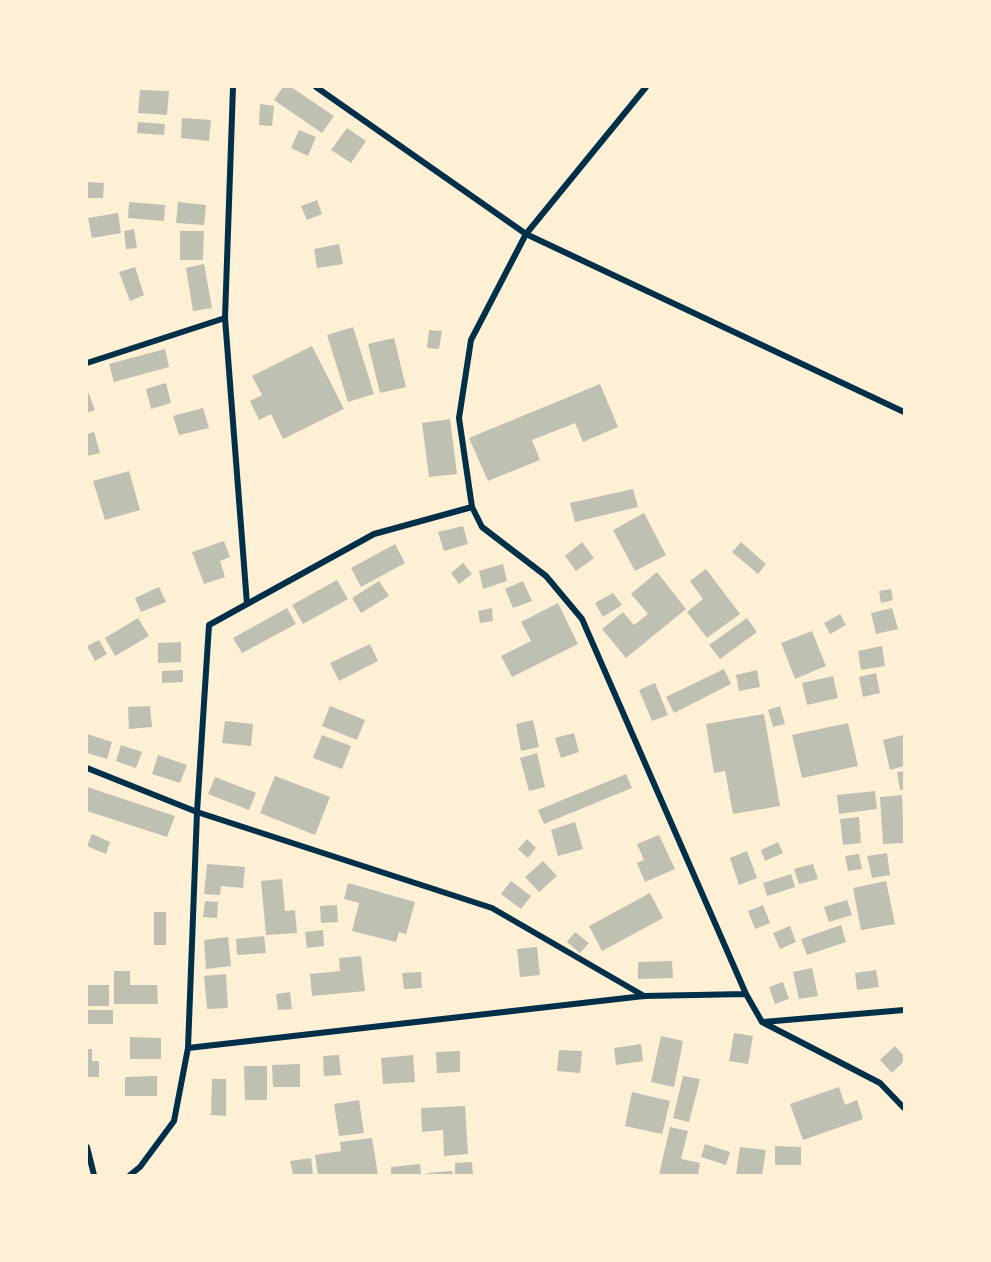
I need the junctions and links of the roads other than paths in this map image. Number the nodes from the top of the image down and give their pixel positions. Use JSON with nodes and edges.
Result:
{"nodes":[{"id":1,"x":233,"y":87,"type":"edge"},
{"id":2,"x":316,"y":87,"type":"edge"},
{"id":3,"x":646,"y":87,"type":"edge"},
{"id":4,"x":526,"y":234,"type":"junction"},
{"id":5,"x":225,"y":318,"type":"junction"},
{"id":6,"x":87,"y":363,"type":"edge"},
{"id":7,"x":904,"y":412,"type":"edge"},
{"id":8,"x":472,"y":507,"type":"junction"},
{"id":9,"x":247,"y":604,"type":"junction"},
{"id":10,"x":87,"y":768,"type":"edge"},
{"id":11,"x":197,"y":812,"type":"junction"},
{"id":12,"x":746,"y":994,"type":"junction"},
{"id":13,"x":644,"y":996,"type":"junction"},
{"id":14,"x":904,"y":1010,"type":"edge"},
{"id":15,"x":762,"y":1022,"type":"junction"},
{"id":16,"x":188,"y":1048,"type":"junction"},
{"id":17,"x":904,"y":1108,"type":"edge"},
{"id":18,"x":87,"y":1147,"type":"edge"},
{"id":19,"x":94,"y":1175,"type":"edge"},
{"id":20,"x":130,"y":1175,"type":"edge"}],
"edges":[{"from":1,"to":5,"type":"street"},
{"from":2,"to":4,"type":"street"},
{"from":3,"to":4,"type":"street"},
{"from":4,"to":7,"type":"street"},
{"from":4,"to":8,"type":"street"},
{"from":5,"to":6,"type":"street"},
{"from":5,"to":9,"type":"street"},
{"from":8,"to":9,"type":"street"},
{"from":8,"to":12,"type":"street"},
{"from":9,"to":11,"type":"street"},
{"from":10,"to":11,"type":"street"},
{"from":11,"to":13,"type":"street"},
{"from":11,"to":16,"type":"street"},
{"from":12,"to":13,"type":"street"},
{"from":12,"to":15,"type":"street"},
{"from":13,"to":16,"type":"street"},
{"from":14,"to":15,"type":"street"},
{"from":15,"to":17,"type":"street"},
{"from":16,"to":20,"type":"street"},
{"from":18,"to":19,"type":"street"}]}
